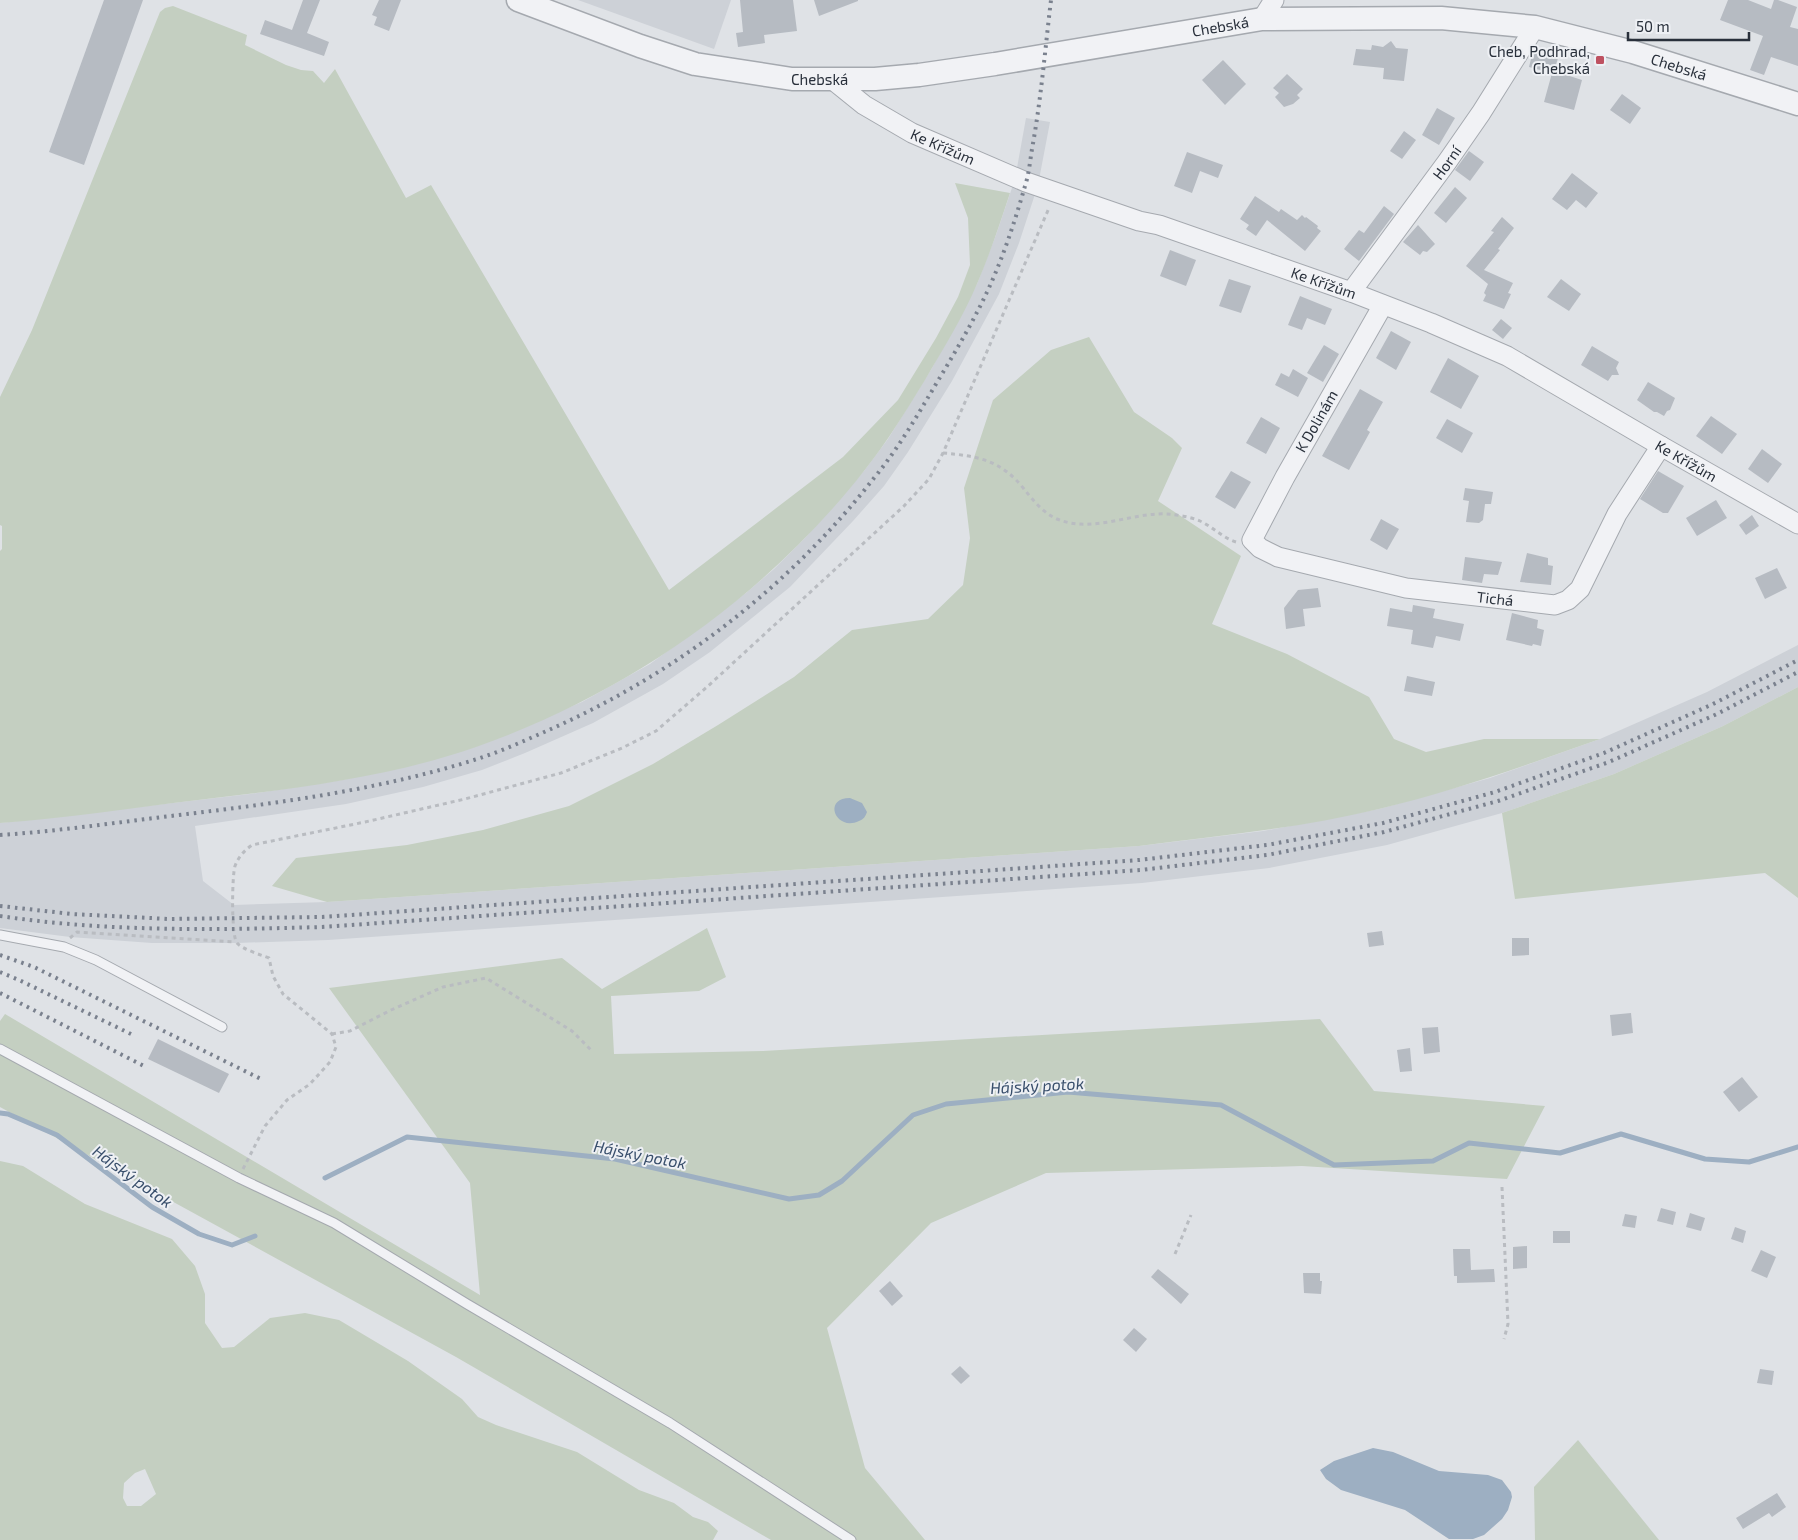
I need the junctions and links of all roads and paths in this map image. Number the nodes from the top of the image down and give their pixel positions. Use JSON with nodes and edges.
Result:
{"nodes":[{"id":1,"x":518,"y":0,"type":"edge"},
{"id":2,"x":1274,"y":0,"type":"edge"},
{"id":3,"x":1262,"y":19,"type":"junction"},
{"id":4,"x":1535,"y":27,"type":"junction"},
{"id":5,"x":833,"y":80,"type":"junction"},
{"id":6,"x":1798,"y":104,"type":"edge"},
{"id":7,"x":1055,"y":192,"type":"junction"},
{"id":8,"x":1352,"y":292,"type":"junction"},
{"id":9,"x":1383,"y":304,"type":"junction"},
{"id":10,"x":1661,"y":446,"type":"junction"},
{"id":11,"x":943,"y":454,"type":"junction"},
{"id":12,"x":1798,"y":524,"type":"edge"},
{"id":13,"x":1253,"y":541,"type":"junction"},
{"id":14,"x":0,"y":935,"type":"edge"},
{"id":15,"x":235,"y":942,"type":"junction"},
{"id":16,"x":64,"y":946,"type":"junction"},
{"id":17,"x":222,"y":1027,"type":"dead end"},
{"id":18,"x":332,"y":1034,"type":"junction"},
{"id":19,"x":0,"y":1050,"type":"edge"},
{"id":20,"x":590,"y":1050,"type":"dead end"},
{"id":21,"x":239,"y":1178,"type":"junction"},
{"id":22,"x":1502,"y":1187,"type":"dead end"},
{"id":23,"x":1191,"y":1216,"type":"dead end"},
{"id":24,"x":1175,"y":1254,"type":"dead end"},
{"id":25,"x":1504,"y":1339,"type":"dead end"},
{"id":26,"x":851,"y":1540,"type":"edge"}],
"edges":[{"from":1,"to":5,"type":"street","name":"Chebská"},
{"from":2,"to":3,"type":"street"},
{"from":3,"to":4,"type":"street","name":"Chebská"},
{"from":3,"to":5,"type":"street","name":"Chebská"},
{"from":4,"to":6,"type":"street","name":"Chebská"},
{"from":4,"to":8,"type":"street","name":"Horní"},
{"from":5,"to":7,"type":"street","name":"Ke Křížům"},
{"from":7,"to":8,"type":"street","name":"Ke Křížům"},
{"from":7,"to":11,"type":"path"},
{"from":8,"to":9,"type":"street","name":"Ke Křížům"},
{"from":9,"to":10,"type":"street","name":"Ke Křížům"},
{"from":9,"to":13,"type":"street","name":"K Dolinám"},
{"from":10,"to":12,"type":"street","name":"Ke Křížům"},
{"from":10,"to":13,"type":"street","name":"Tichá"},
{"from":11,"to":13,"type":"path"},
{"from":11,"to":15,"type":"path"},
{"from":14,"to":16,"type":"lane"},
{"from":15,"to":16,"type":"path"},
{"from":15,"to":18,"type":"path"},
{"from":16,"to":17,"type":"lane"},
{"from":18,"to":20,"type":"path"},
{"from":18,"to":21,"type":"path"},
{"from":19,"to":21,"type":"lane"},
{"from":21,"to":26,"type":"lane"},
{"from":22,"to":25,"type":"path"},
{"from":23,"to":24,"type":"path"}]}
